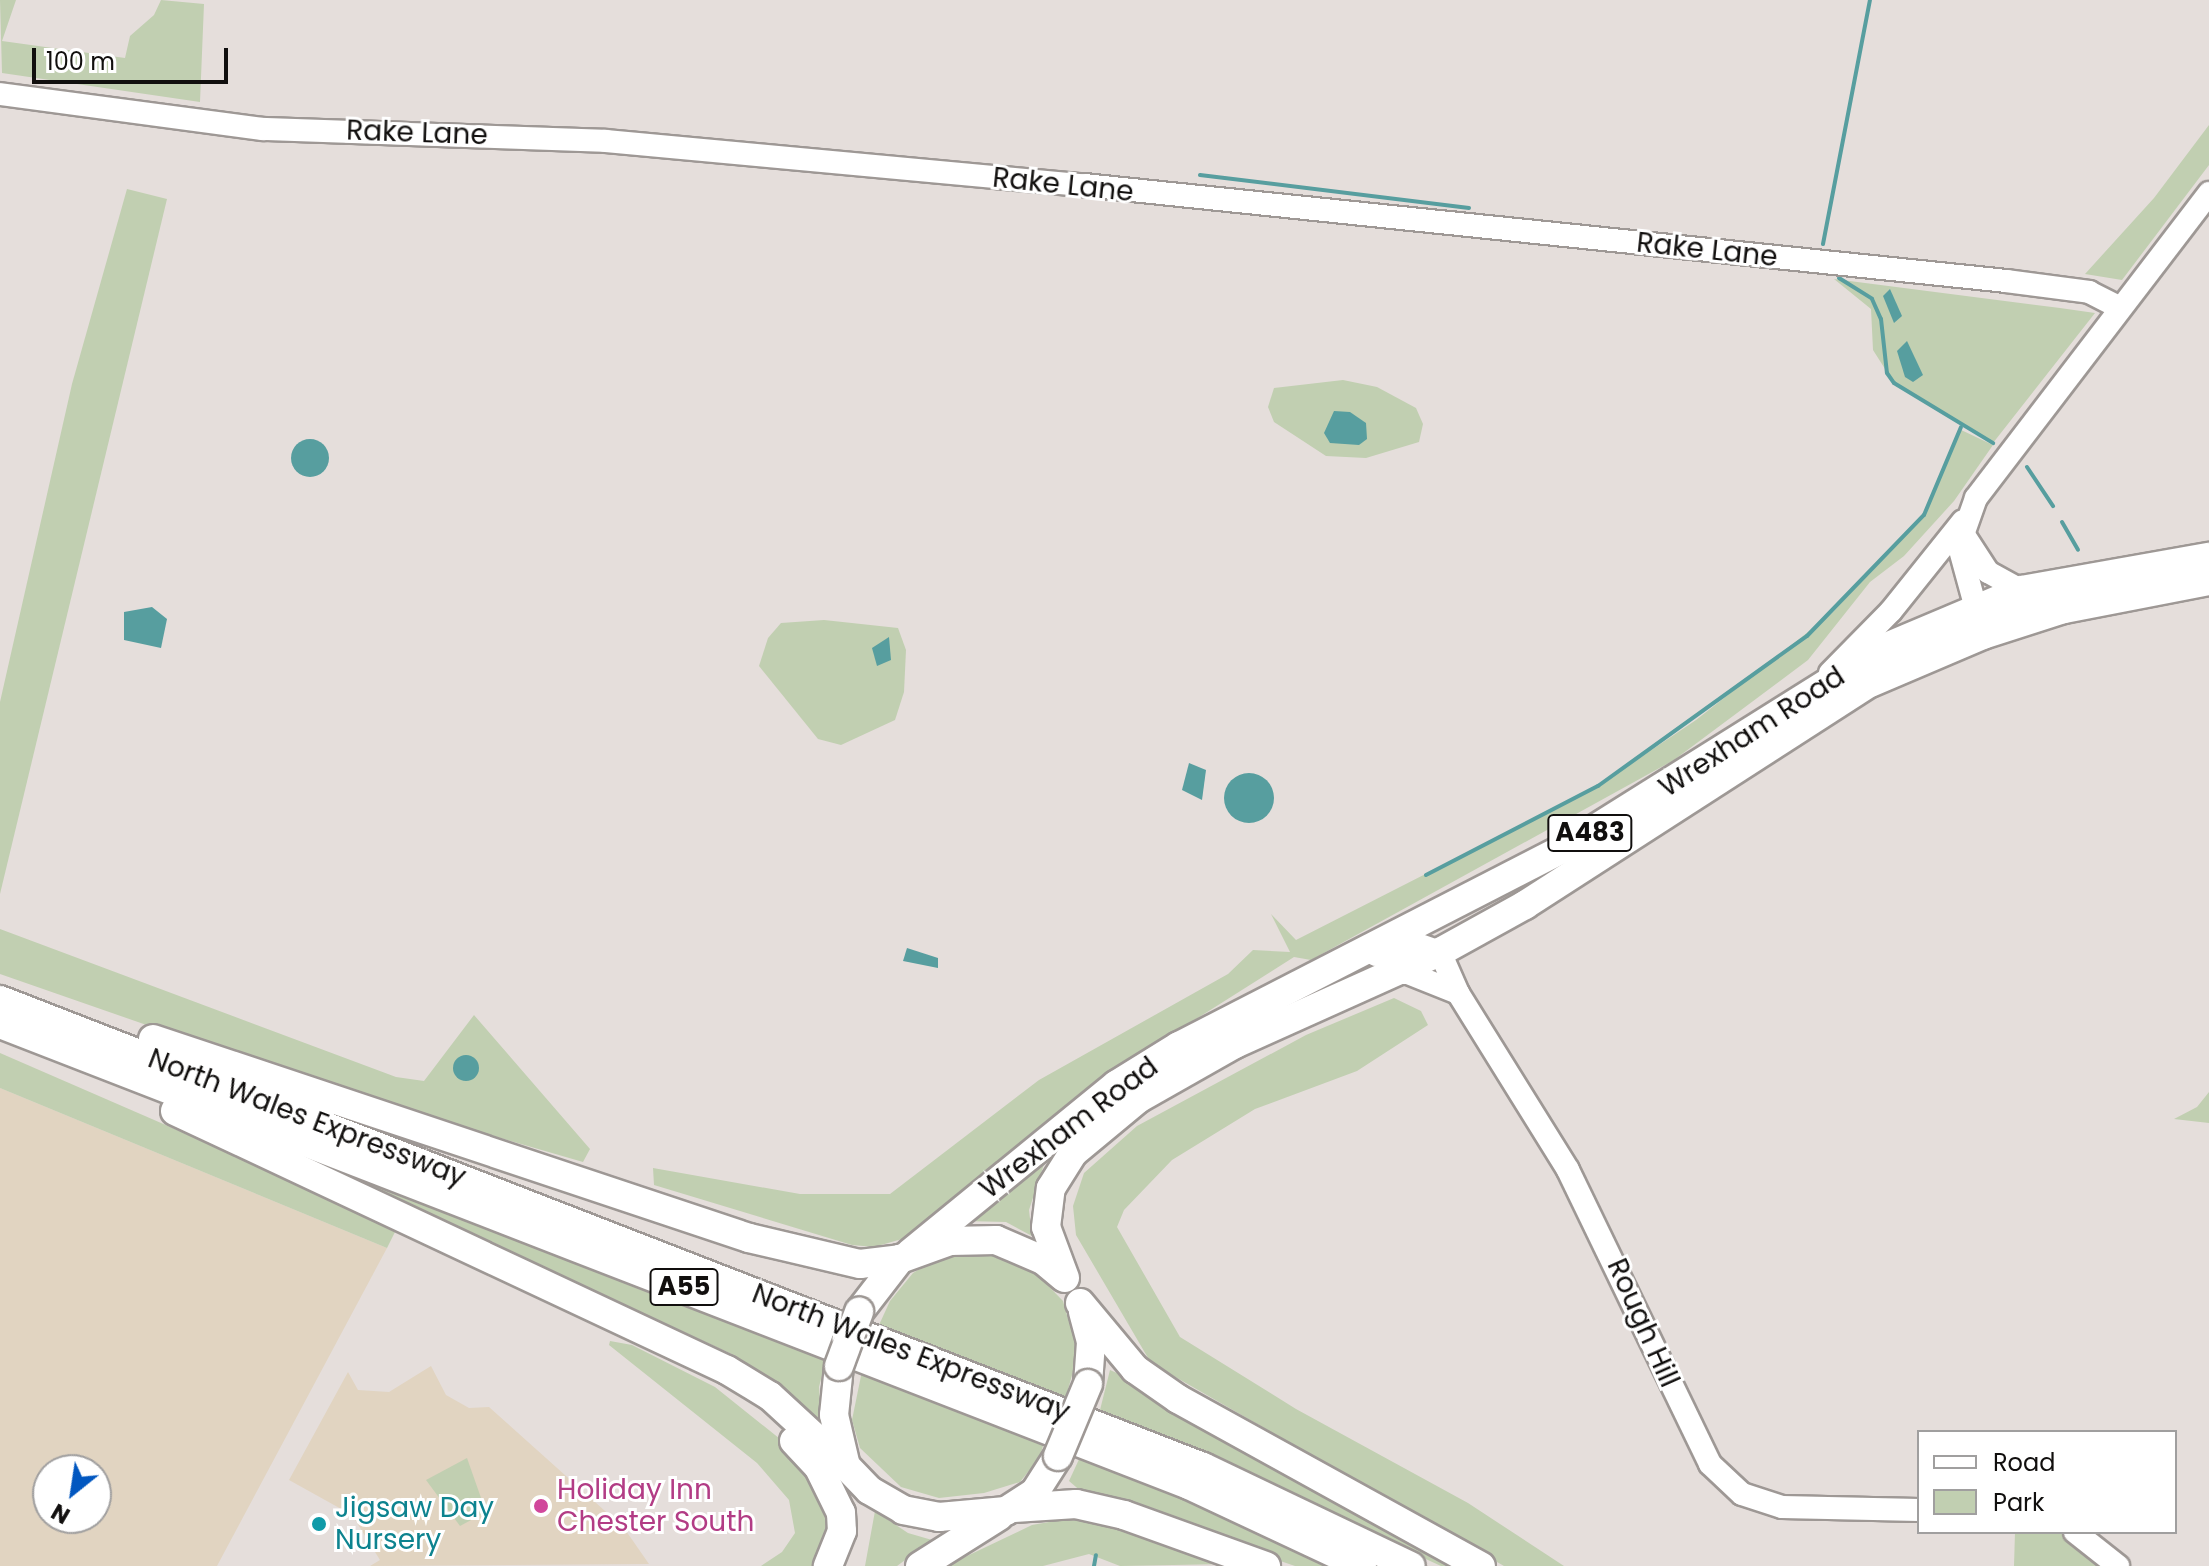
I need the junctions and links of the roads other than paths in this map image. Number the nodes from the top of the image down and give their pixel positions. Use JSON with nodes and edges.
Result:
{"nodes":[{"id":1,"x":0,"y":94,"type":"edge"},
{"id":2,"x":2209,"y":193,"type":"edge"},
{"id":3,"x":2120,"y":308,"type":"junction"},
{"id":4,"x":1964,"y":524,"type":"junction"},
{"id":5,"x":2209,"y":557,"type":"edge"},
{"id":6,"x":2209,"y":581,"type":"edge"},
{"id":7,"x":2021,"y":590,"type":"junction"},
{"id":8,"x":1979,"y":620,"type":"junction"},
{"id":9,"x":1815,"y":688,"type":"junction"},
{"id":10,"x":1440,"y":952,"type":"junction"},
{"id":11,"x":1353,"y":961,"type":"junction"},
{"id":12,"x":1385,"y":974,"type":"junction"},
{"id":13,"x":0,"y":986,"type":"edge"},
{"id":14,"x":1458,"y":993,"type":"junction"},
{"id":15,"x":0,"y":1000,"type":"edge"},
{"id":16,"x":0,"y":1024,"type":"edge"},
{"id":17,"x":0,"y":1035,"type":"edge"},
{"id":18,"x":905,"y":1256,"type":"junction"},
{"id":19,"x":1065,"y":1278,"type":"junction"},
{"id":20,"x":1080,"y":1303,"type":"junction"},
{"id":21,"x":615,"y":1320,"type":"junction"},
{"id":22,"x":849,"y":1471,"type":"junction"},
{"id":23,"x":1010,"y":1510,"type":"junction"},
{"id":24,"x":1917,"y":1510,"type":"edge"},
{"id":25,"x":2078,"y":1534,"type":"edge"},
{"id":26,"x":828,"y":1566,"type":"edge"},
{"id":27,"x":850,"y":1566,"type":"edge"},
{"id":28,"x":920,"y":1566,"type":"edge"},
{"id":29,"x":1266,"y":1566,"type":"edge"},
{"id":30,"x":1362,"y":1566,"type":"edge"},
{"id":31,"x":1411,"y":1566,"type":"edge"},
{"id":32,"x":1481,"y":1566,"type":"edge"},
{"id":33,"x":2118,"y":1566,"type":"edge"}],
"edges":[{"from":1,"to":3,"type":"street","name":"Rake Lane"},
{"from":2,"to":3,"type":"street"},
{"from":3,"to":4,"type":"street"},
{"from":4,"to":7,"type":"street"},
{"from":4,"to":8,"type":"street"},
{"from":4,"to":9,"type":"street"},
{"from":5,"to":7,"type":"highway","number":"A483"},
{"from":6,"to":8,"type":"highway","number":"A483"},
{"from":7,"to":8,"type":"highway","number":"A483"},
{"from":8,"to":9,"type":"highway","name":"Wrexham Road","number":"A483"},
{"from":8,"to":10,"type":"highway","name":"Wrexham Road","number":"A483"},
{"from":9,"to":11,"type":"highway","name":"Wrexham Road","number":"A483"},
{"from":10,"to":11,"type":"street"},
{"from":10,"to":12,"type":"highway","name":"Wrexham Road","number":"A483"},
{"from":10,"to":14,"type":"street","name":"Rough Hill"},
{"from":11,"to":18,"type":"highway","name":"Wrexham Road","number":"A483"},
{"from":12,"to":14,"type":"street"},
{"from":12,"to":19,"type":"highway","name":"Wrexham Road","number":"A483"},
{"from":13,"to":18,"type":"highway"},
{"from":14,"to":24,"type":"street","name":"Rough Hill"},
{"from":15,"to":31,"type":"highway","name":"North Wales Expressway","number":"A55"},
{"from":16,"to":30,"type":"highway","name":"North Wales Expressway","number":"A55"},
{"from":17,"to":21,"type":"highway"},
{"from":18,"to":19,"type":"highway"},
{"from":18,"to":22,"type":"highway","bridge":true},
{"from":19,"to":20,"type":"highway"},
{"from":20,"to":23,"type":"highway","bridge":true},
{"from":20,"to":32,"type":"highway"},
{"from":21,"to":22,"type":"highway"},
{"from":21,"to":26,"type":"highway"},
{"from":22,"to":23,"type":"highway"},
{"from":22,"to":27,"type":"highway"},
{"from":23,"to":28,"type":"highway"},
{"from":23,"to":29,"type":"highway"},
{"from":25,"to":33,"type":"street"}]}
